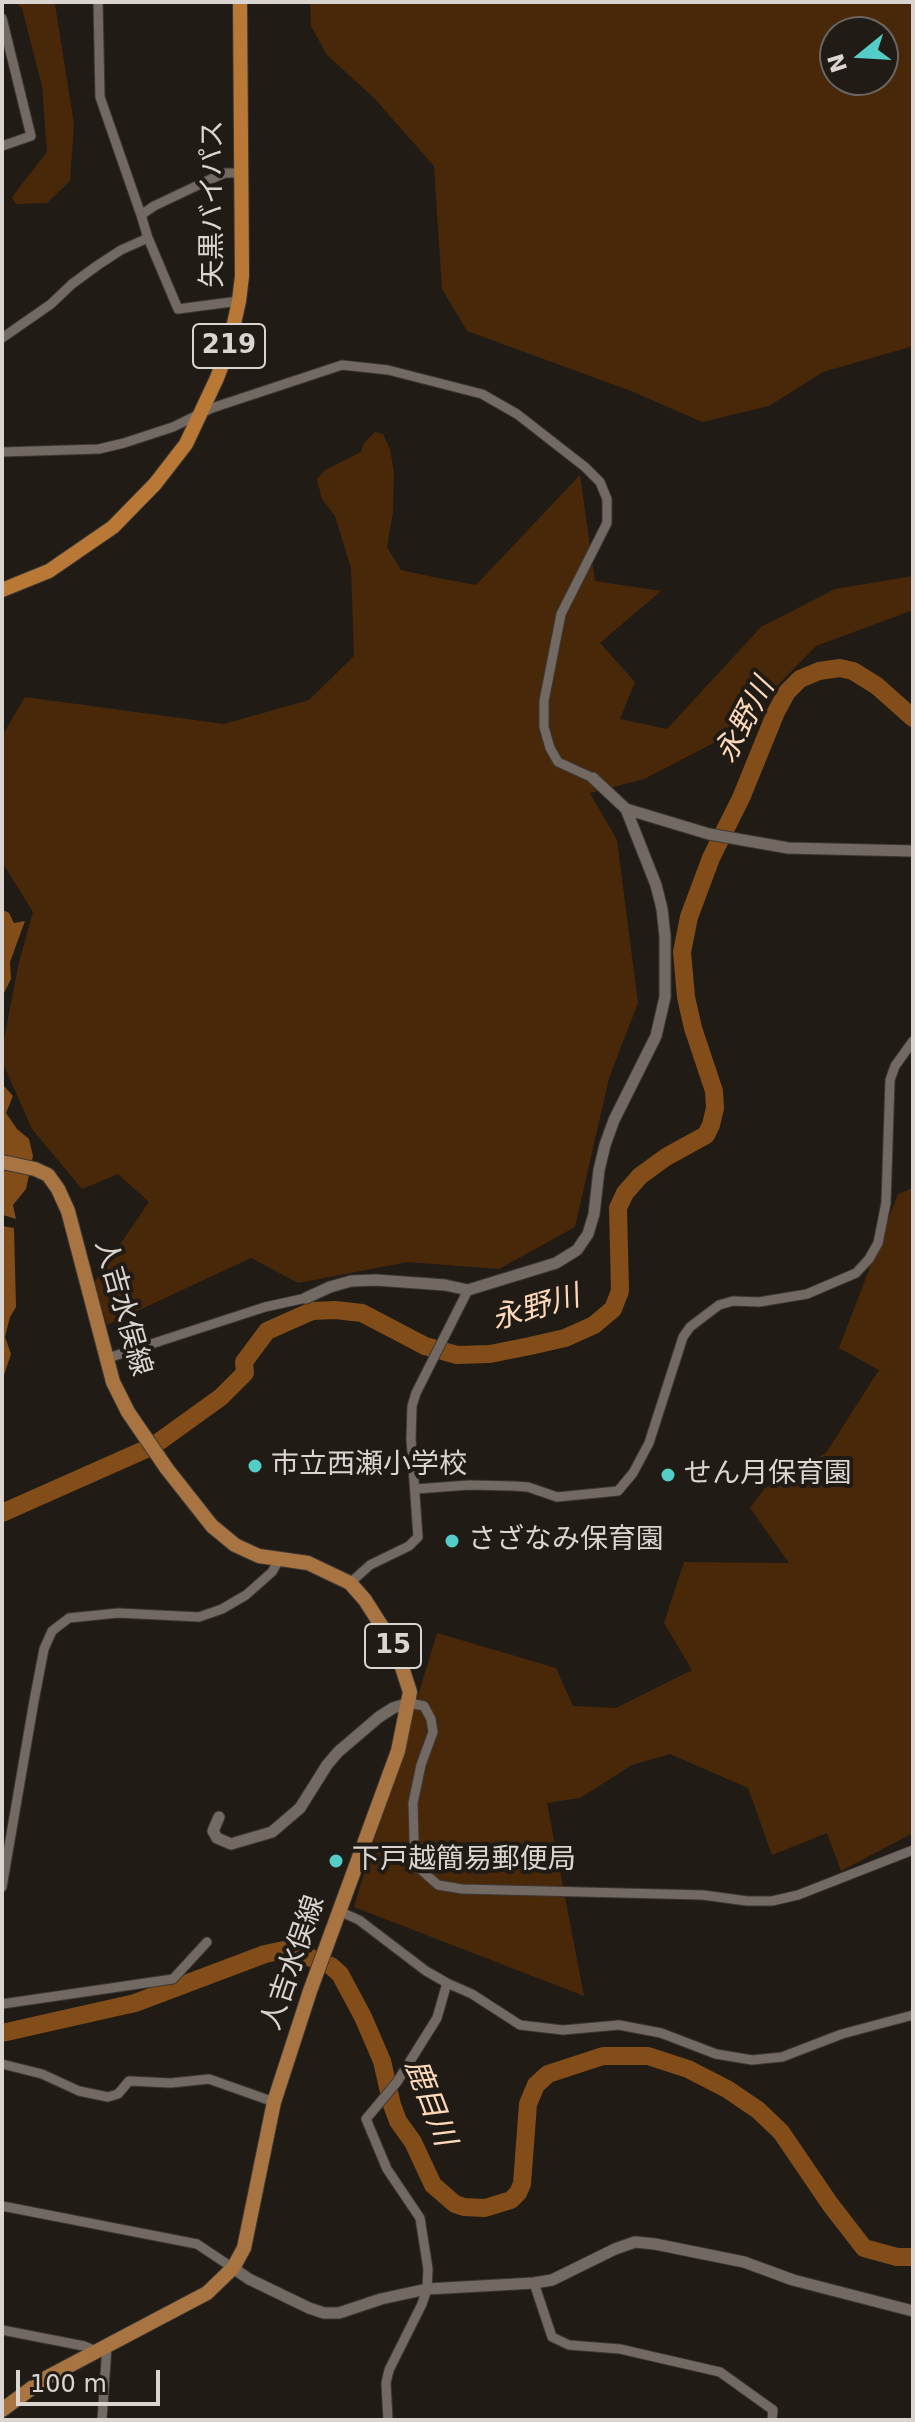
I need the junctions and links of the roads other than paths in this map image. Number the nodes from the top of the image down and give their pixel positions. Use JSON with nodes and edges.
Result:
{"nodes":[{"id":1,"x":98,"y":2,"type":"edge"},
{"id":2,"x":240,"y":2,"type":"edge"},
{"id":3,"x":2,"y":18,"type":"edge"},
{"id":4,"x":2,"y":146,"type":"edge"},
{"id":5,"x":241,"y":173,"type":"junction"},
{"id":6,"x":141,"y":215,"type":"junction"},
{"id":7,"x":148,"y":238,"type":"junction"},
{"id":8,"x":239,"y":301,"type":"junction"},
{"id":9,"x":2,"y":338,"type":"edge"},
{"id":10,"x":201,"y":412,"type":"junction"},
{"id":11,"x":2,"y":452,"type":"edge"},
{"id":12,"x":2,"y":588,"type":"edge"},
{"id":13,"x":593,"y":778,"type":"joint"},
{"id":14,"x":626,"y":809,"type":"junction"},
{"id":15,"x":913,"y":851,"type":"edge"},
{"id":16,"x":913,"y":1041,"type":"edge"},
{"id":17,"x":2,"y":1162,"type":"edge"},
{"id":18,"x":468,"y":1290,"type":"junction"},
{"id":19,"x":306,"y":1298,"type":"joint"},
{"id":20,"x":105,"y":1359,"type":"junction"},
{"id":21,"x":416,"y":1489,"type":"junction"},
{"id":22,"x":279,"y":1560,"type":"junction"},
{"id":23,"x":350,"y":1583,"type":"junction"},
{"id":24,"x":409,"y":1703,"type":"junction"},
{"id":25,"x":219,"y":1817,"type":"dead end"},
{"id":26,"x":913,"y":1850,"type":"edge"},
{"id":27,"x":2,"y":1887,"type":"edge"},
{"id":28,"x":339,"y":1911,"type":"junction"},
{"id":29,"x":207,"y":1942,"type":"dead end"},
{"id":30,"x":447,"y":1983,"type":"junction"},
{"id":31,"x":2,"y":2004,"type":"edge"},
{"id":32,"x":913,"y":2015,"type":"edge"},
{"id":33,"x":2,"y":2064,"type":"edge"},
{"id":34,"x":274,"y":2102,"type":"junction"},
{"id":35,"x":2,"y":2206,"type":"edge"},
{"id":36,"x":233,"y":2268,"type":"junction"},
{"id":37,"x":534,"y":2283,"type":"junction"},
{"id":38,"x":427,"y":2289,"type":"junction"},
{"id":39,"x":913,"y":2311,"type":"edge"},
{"id":40,"x":2,"y":2330,"type":"edge"},
{"id":41,"x":102,"y":2348,"type":"junction"},
{"id":42,"x":2,"y":2410,"type":"edge"},
{"id":43,"x":102,"y":2420,"type":"edge"},
{"id":44,"x":388,"y":2420,"type":"edge"},
{"id":45,"x":772,"y":2420,"type":"edge"}],
"edges":[{"from":1,"to":6,"type":"street"},
{"from":2,"to":5,"type":"highway","name":"矢黒バイパス","number":"219"},
{"from":3,"to":4,"type":"street"},
{"from":5,"to":6,"type":"street"},
{"from":5,"to":8,"type":"highway","name":"矢黒バイパス","number":"219"},
{"from":6,"to":7,"type":"street"},
{"from":7,"to":8,"type":"street"},
{"from":7,"to":9,"type":"street"},
{"from":8,"to":10,"type":"highway","name":"矢黒バイパス","number":"219"},
{"from":10,"to":11,"type":"street"},
{"from":10,"to":12,"type":"highway","name":"矢黒バイパス","number":"219"},
{"from":10,"to":13,"type":"street"},
{"from":13,"to":14,"type":"street"},
{"from":14,"to":15,"type":"street"},
{"from":14,"to":18,"type":"street"},
{"from":16,"to":21,"type":"street"},
{"from":17,"to":20,"type":"main road","name":"人吉水俣線","number":"15"},
{"from":18,"to":19,"type":"street"},
{"from":18,"to":21,"type":"street"},
{"from":19,"to":20,"type":"street"},
{"from":20,"to":22,"type":"main road","name":"人吉水俣線","number":"15"},
{"from":21,"to":23,"type":"street"},
{"from":22,"to":23,"type":"main road","name":"人吉水俣線","number":"15"},
{"from":22,"to":27,"type":"street"},
{"from":23,"to":24,"type":"main road","name":"人吉水俣線","number":"15"},
{"from":24,"to":25,"type":"street"},
{"from":24,"to":26,"type":"street"},
{"from":24,"to":28,"type":"main road","name":"人吉水俣線","number":"15"},
{"from":28,"to":30,"type":"street"},
{"from":28,"to":34,"type":"main road","name":"人吉水俣線","number":"15"},
{"from":29,"to":31,"type":"street"},
{"from":30,"to":32,"type":"street"},
{"from":30,"to":38,"type":"street"},
{"from":33,"to":34,"type":"street"},
{"from":34,"to":36,"type":"main road","name":"人吉水俣線","number":"15"},
{"from":35,"to":36,"type":"street"},
{"from":36,"to":38,"type":"street"},
{"from":36,"to":41,"type":"main road","name":"人吉水俣線","number":"15"},
{"from":37,"to":38,"type":"street"},
{"from":37,"to":39,"type":"street"},
{"from":37,"to":45,"type":"street"},
{"from":38,"to":44,"type":"street"},
{"from":40,"to":41,"type":"street"},
{"from":41,"to":42,"type":"main road","name":"人吉水俣線","number":"15"},
{"from":41,"to":43,"type":"street"}]}
